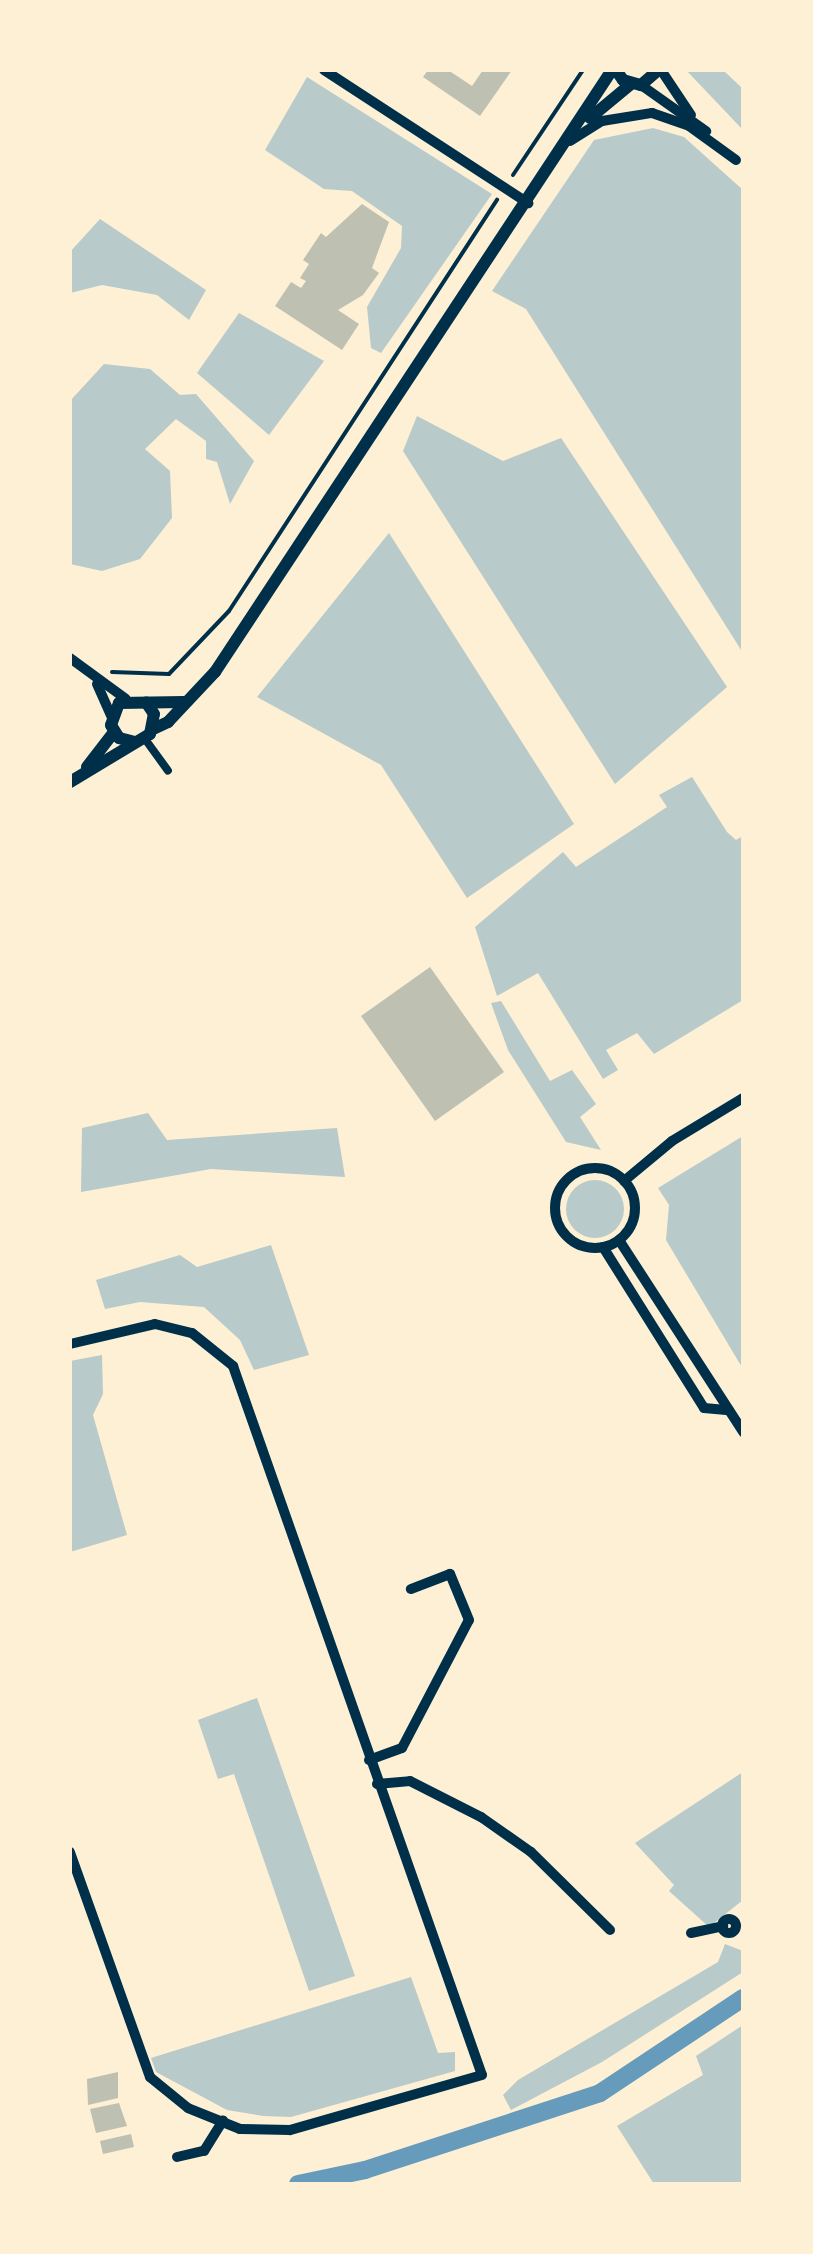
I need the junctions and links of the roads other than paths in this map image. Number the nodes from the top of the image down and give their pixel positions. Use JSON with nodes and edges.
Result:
{"nodes":[{"id":1,"x":324,"y":70,"type":"edge"},
{"id":2,"x":614,"y":70,"type":"edge"},
{"id":3,"x":660,"y":70,"type":"edge"},
{"id":4,"x":636,"y":84,"type":"junction"},
{"id":5,"x":694,"y":120,"type":"junction"},
{"id":6,"x":573,"y":136,"type":"junction"},
{"id":7,"x":740,"y":163,"type":"edge"},
{"id":8,"x":528,"y":203,"type":"junction"},
{"id":9,"x":70,"y":658,"type":"edge"},
{"id":10,"x":96,"y":683,"type":"junction"},
{"id":11,"x":126,"y":699,"type":"junction"},
{"id":12,"x":146,"y":702,"type":"junction"},
{"id":13,"x":184,"y":702,"type":"junction"},
{"id":14,"x":110,"y":716,"type":"junction"},
{"id":15,"x":114,"y":732,"type":"junction"},
{"id":16,"x":144,"y":737,"type":"junction"},
{"id":17,"x":168,"y":772,"type":"dead end"},
{"id":18,"x":82,"y":773,"type":"junction"},
{"id":19,"x":70,"y":782,"type":"edge"},
{"id":20,"x":743,"y":1098,"type":"edge"},
{"id":21,"x":624,"y":1181,"type":"junction"},
{"id":22,"x":619,"y":1240,"type":"junction"},
{"id":23,"x":603,"y":1248,"type":"junction"},
{"id":24,"x":70,"y":1344,"type":"edge"},
{"id":25,"x":729,"y":1410,"type":"junction"},
{"id":26,"x":743,"y":1432,"type":"edge"},
{"id":27,"x":411,"y":1589,"type":"dead end"},
{"id":28,"x":369,"y":1760,"type":"junction"},
{"id":29,"x":377,"y":1784,"type":"junction"},
{"id":30,"x":70,"y":1852,"type":"edge"},
{"id":31,"x":739,"y":1922,"type":"edge"},
{"id":32,"x":610,"y":1930,"type":"dead end"},
{"id":33,"x":691,"y":1934,"type":"dead end"},
{"id":34,"x":223,"y":2122,"type":"junction"},
{"id":35,"x":176,"y":2158,"type":"dead end"}],
"edges":[{"from":1,"to":8,"type":"street"},
{"from":2,"to":4,"type":"street"},
{"from":2,"to":6,"type":"street"},
{"from":3,"to":4,"type":"street"},
{"from":3,"to":5,"type":"street"},
{"from":4,"to":5,"type":"street"},
{"from":4,"to":6,"type":"street"},
{"from":5,"to":7,"type":"street"},
{"from":6,"to":7,"type":"street"},
{"from":6,"to":8,"type":"street"},
{"from":8,"to":13,"type":"street"},
{"from":9,"to":10,"type":"street"},
{"from":10,"to":11,"type":"street"},
{"from":10,"to":14,"type":"street"},
{"from":11,"to":12,"type":"street"},
{"from":11,"to":14,"type":"street"},
{"from":12,"to":13,"type":"street"},
{"from":12,"to":16,"type":"street"},
{"from":13,"to":16,"type":"street"},
{"from":14,"to":15,"type":"street"},
{"from":15,"to":16,"type":"street"},
{"from":15,"to":18,"type":"street"},
{"from":16,"to":17,"type":"street"},
{"from":16,"to":18,"type":"street"},
{"from":18,"to":19,"type":"street"},
{"from":20,"to":21,"type":"street"},
{"from":21,"to":22,"type":"street"},
{"from":21,"to":23,"type":"street"},
{"from":22,"to":23,"type":"street"},
{"from":22,"to":25,"type":"street"},
{"from":23,"to":25,"type":"street"},
{"from":24,"to":28,"type":"street"},
{"from":25,"to":26,"type":"street"},
{"from":27,"to":28,"type":"street"},
{"from":28,"to":29,"type":"street"},
{"from":29,"to":32,"type":"street"},
{"from":29,"to":34,"type":"street"},
{"from":30,"to":34,"type":"street"},
{"from":31,"to":33,"type":"street"},
{"from":34,"to":35,"type":"street"}]}
